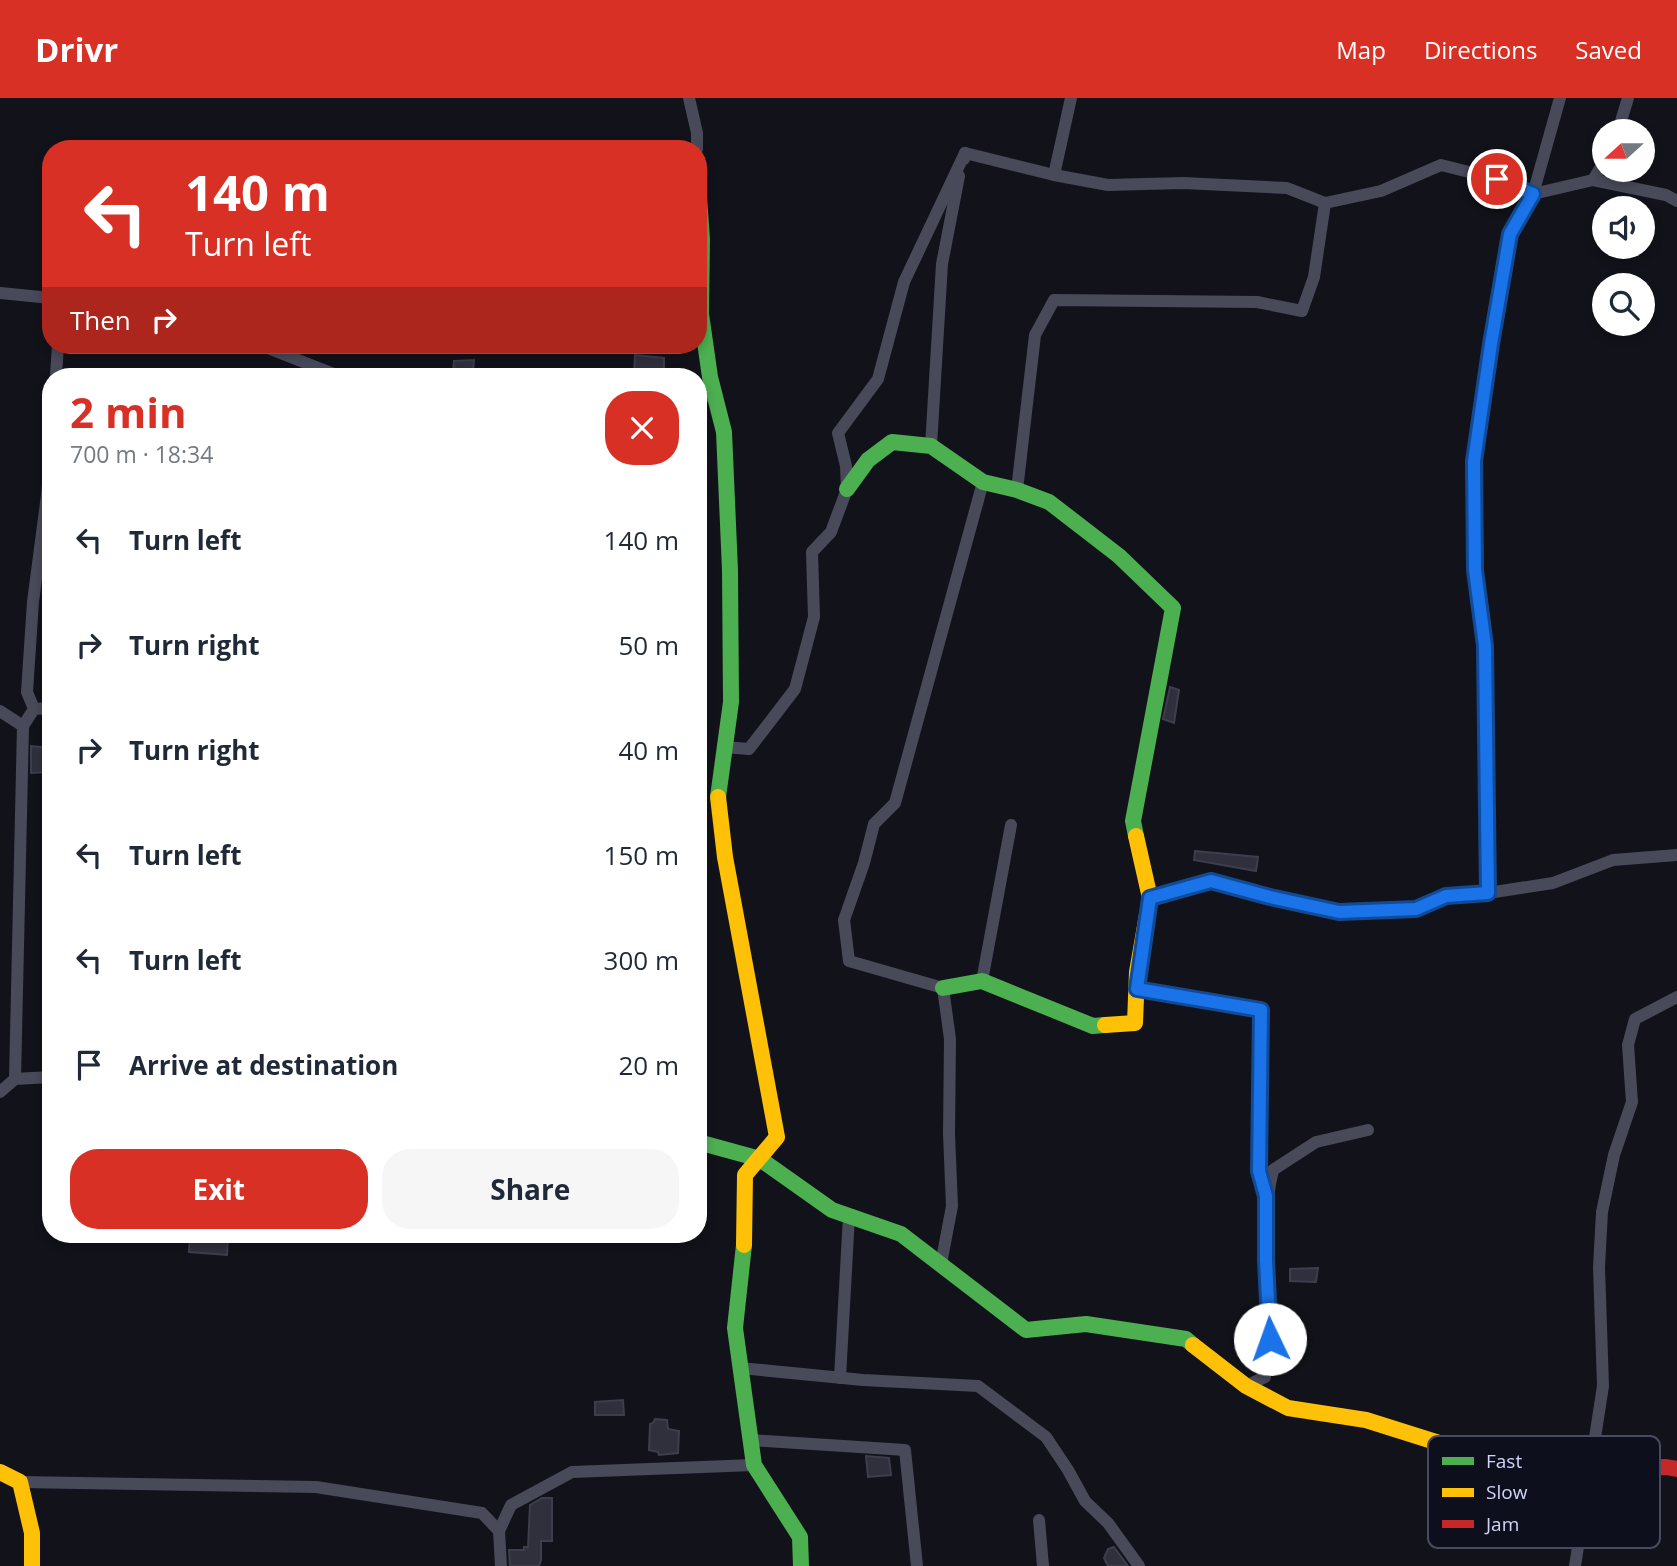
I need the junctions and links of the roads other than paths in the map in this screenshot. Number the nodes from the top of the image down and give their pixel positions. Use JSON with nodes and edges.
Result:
{"nodes":[{"id":1,"x":689,"y":98,"type":"edge"},
{"id":2,"x":1070,"y":98,"type":"edge"},
{"id":3,"x":1560,"y":98,"type":"edge"},
{"id":4,"x":1628,"y":98,"type":"edge"},
{"id":5,"x":1622,"y":119,"type":"edge"},
{"id":6,"x":697,"y":140,"type":"edge"},
{"id":7,"x":965,"y":153,"type":"junction"},
{"id":8,"x":1054,"y":175,"type":"junction"},
{"id":9,"x":1592,"y":180,"type":"edge"},
{"id":10,"x":1603,"y":182,"type":"edge"},
{"id":11,"x":1533,"y":194,"type":"junction"},
{"id":12,"x":1677,"y":201,"type":"edge"},
{"id":13,"x":1325,"y":203,"type":"junction"},
{"id":14,"x":0,"y":293,"type":"edge"},
{"id":15,"x":42,"y":297,"type":"edge"},
{"id":16,"x":283,"y":354,"type":"edge"},
{"id":17,"x":319,"y":368,"type":"edge"},
{"id":18,"x":707,"y":398,"type":"edge"},
{"id":19,"x":931,"y":446,"type":"junction"},
{"id":20,"x":983,"y":482,"type":"junction"},
{"id":21,"x":847,"y":489,"type":"junction"},
{"id":22,"x":1017,"y":490,"type":"junction"},
{"id":23,"x":42,"y":533,"type":"edge"},
{"id":24,"x":34,"y":709,"type":"junction"},
{"id":25,"x":42,"y":709,"type":"edge"},
{"id":26,"x":0,"y":711,"type":"edge"},
{"id":27,"x":23,"y":726,"type":"junction"},
{"id":28,"x":724,"y":747,"type":"junction"},
{"id":29,"x":1012,"y":825,"type":"dead end"},
{"id":30,"x":1677,"y":855,"type":"edge"},
{"id":31,"x":1488,"y":893,"type":"junction"},
{"id":32,"x":1150,"y":898,"type":"junction"},
{"id":33,"x":982,"y":981,"type":"junction"},
{"id":34,"x":943,"y":988,"type":"junction"},
{"id":35,"x":1137,"y":989,"type":"junction"},
{"id":36,"x":1677,"y":997,"type":"edge"},
{"id":37,"x":42,"y":1078,"type":"edge"},
{"id":38,"x":15,"y":1079,"type":"junction"},
{"id":39,"x":0,"y":1092,"type":"edge"},
{"id":40,"x":1368,"y":1130,"type":"dead end"},
{"id":41,"x":707,"y":1144,"type":"edge"},
{"id":42,"x":760,"y":1159,"type":"junction"},
{"id":43,"x":1266,"y":1196,"type":"junction"},
{"id":44,"x":849,"y":1216,"type":"junction"},
{"id":45,"x":941,"y":1264,"type":"junction"},
{"id":46,"x":740,"y":1368,"type":"junction"},
{"id":47,"x":840,"y":1378,"type":"junction"},
{"id":48,"x":1246,"y":1386,"type":"junction"},
{"id":49,"x":1594,"y":1436,"type":"edge"},
{"id":50,"x":750,"y":1440,"type":"junction"},
{"id":51,"x":1428,"y":1440,"type":"edge"},
{"id":52,"x":754,"y":1465,"type":"junction"},
{"id":53,"x":0,"y":1472,"type":"edge"},
{"id":54,"x":20,"y":1482,"type":"junction"},
{"id":55,"x":1039,"y":1520,"type":"dead end"},
{"id":56,"x":499,"y":1531,"type":"junction"},
{"id":57,"x":1577,"y":1548,"type":"edge"},
{"id":58,"x":33,"y":1566,"type":"edge"},
{"id":59,"x":501,"y":1566,"type":"edge"},
{"id":60,"x":801,"y":1566,"type":"edge"},
{"id":61,"x":917,"y":1566,"type":"edge"},
{"id":62,"x":1043,"y":1566,"type":"edge"},
{"id":63,"x":1139,"y":1566,"type":"edge"},
{"id":64,"x":1575,"y":1566,"type":"edge"}],
"edges":[{"from":1,"to":6,"type":"street"},
{"from":2,"to":8,"type":"street"},
{"from":3,"to":11,"type":"street"},
{"from":4,"to":5,"type":"street"},
{"from":7,"to":8,"type":"street"},
{"from":7,"to":19,"type":"street"},
{"from":7,"to":21,"type":"street"},
{"from":8,"to":13,"type":"street"},
{"from":9,"to":11,"type":"street"},
{"from":10,"to":12,"type":"street"},
{"from":11,"to":13,"type":"street"},
{"from":11,"to":31,"type":"street"},
{"from":13,"to":22,"type":"street"},
{"from":14,"to":15,"type":"street"},
{"from":16,"to":17,"type":"street"},
{"from":18,"to":28,"type":"street"},
{"from":19,"to":20,"type":"street"},
{"from":19,"to":21,"type":"street"},
{"from":20,"to":22,"type":"street"},
{"from":20,"to":34,"type":"street"},
{"from":21,"to":28,"type":"street"},
{"from":22,"to":32,"type":"street"},
{"from":23,"to":24,"type":"street"},
{"from":24,"to":25,"type":"street"},
{"from":24,"to":27,"type":"street"},
{"from":26,"to":27,"type":"street"},
{"from":27,"to":38,"type":"street"},
{"from":28,"to":42,"type":"street"},
{"from":29,"to":33,"type":"street"},
{"from":30,"to":31,"type":"street"},
{"from":31,"to":32,"type":"street"},
{"from":32,"to":35,"type":"street"},
{"from":33,"to":34,"type":"street"},
{"from":33,"to":35,"type":"street"},
{"from":34,"to":45,"type":"street"},
{"from":35,"to":43,"type":"street"},
{"from":36,"to":49,"type":"street"},
{"from":37,"to":38,"type":"street"},
{"from":38,"to":39,"type":"street"},
{"from":40,"to":43,"type":"street"},
{"from":41,"to":42,"type":"street"},
{"from":42,"to":44,"type":"street"},
{"from":42,"to":46,"type":"street"},
{"from":43,"to":48,"type":"street"},
{"from":44,"to":45,"type":"street"},
{"from":44,"to":47,"type":"street"},
{"from":45,"to":48,"type":"street"},
{"from":46,"to":47,"type":"street"},
{"from":46,"to":50,"type":"street"},
{"from":47,"to":63,"type":"street"},
{"from":48,"to":51,"type":"street"},
{"from":50,"to":52,"type":"street"},
{"from":50,"to":61,"type":"street"},
{"from":52,"to":56,"type":"street"},
{"from":52,"to":60,"type":"street"},
{"from":53,"to":54,"type":"street"},
{"from":54,"to":56,"type":"street"},
{"from":54,"to":58,"type":"street"},
{"from":55,"to":62,"type":"street"},
{"from":56,"to":59,"type":"street"},
{"from":57,"to":64,"type":"street"}]}
